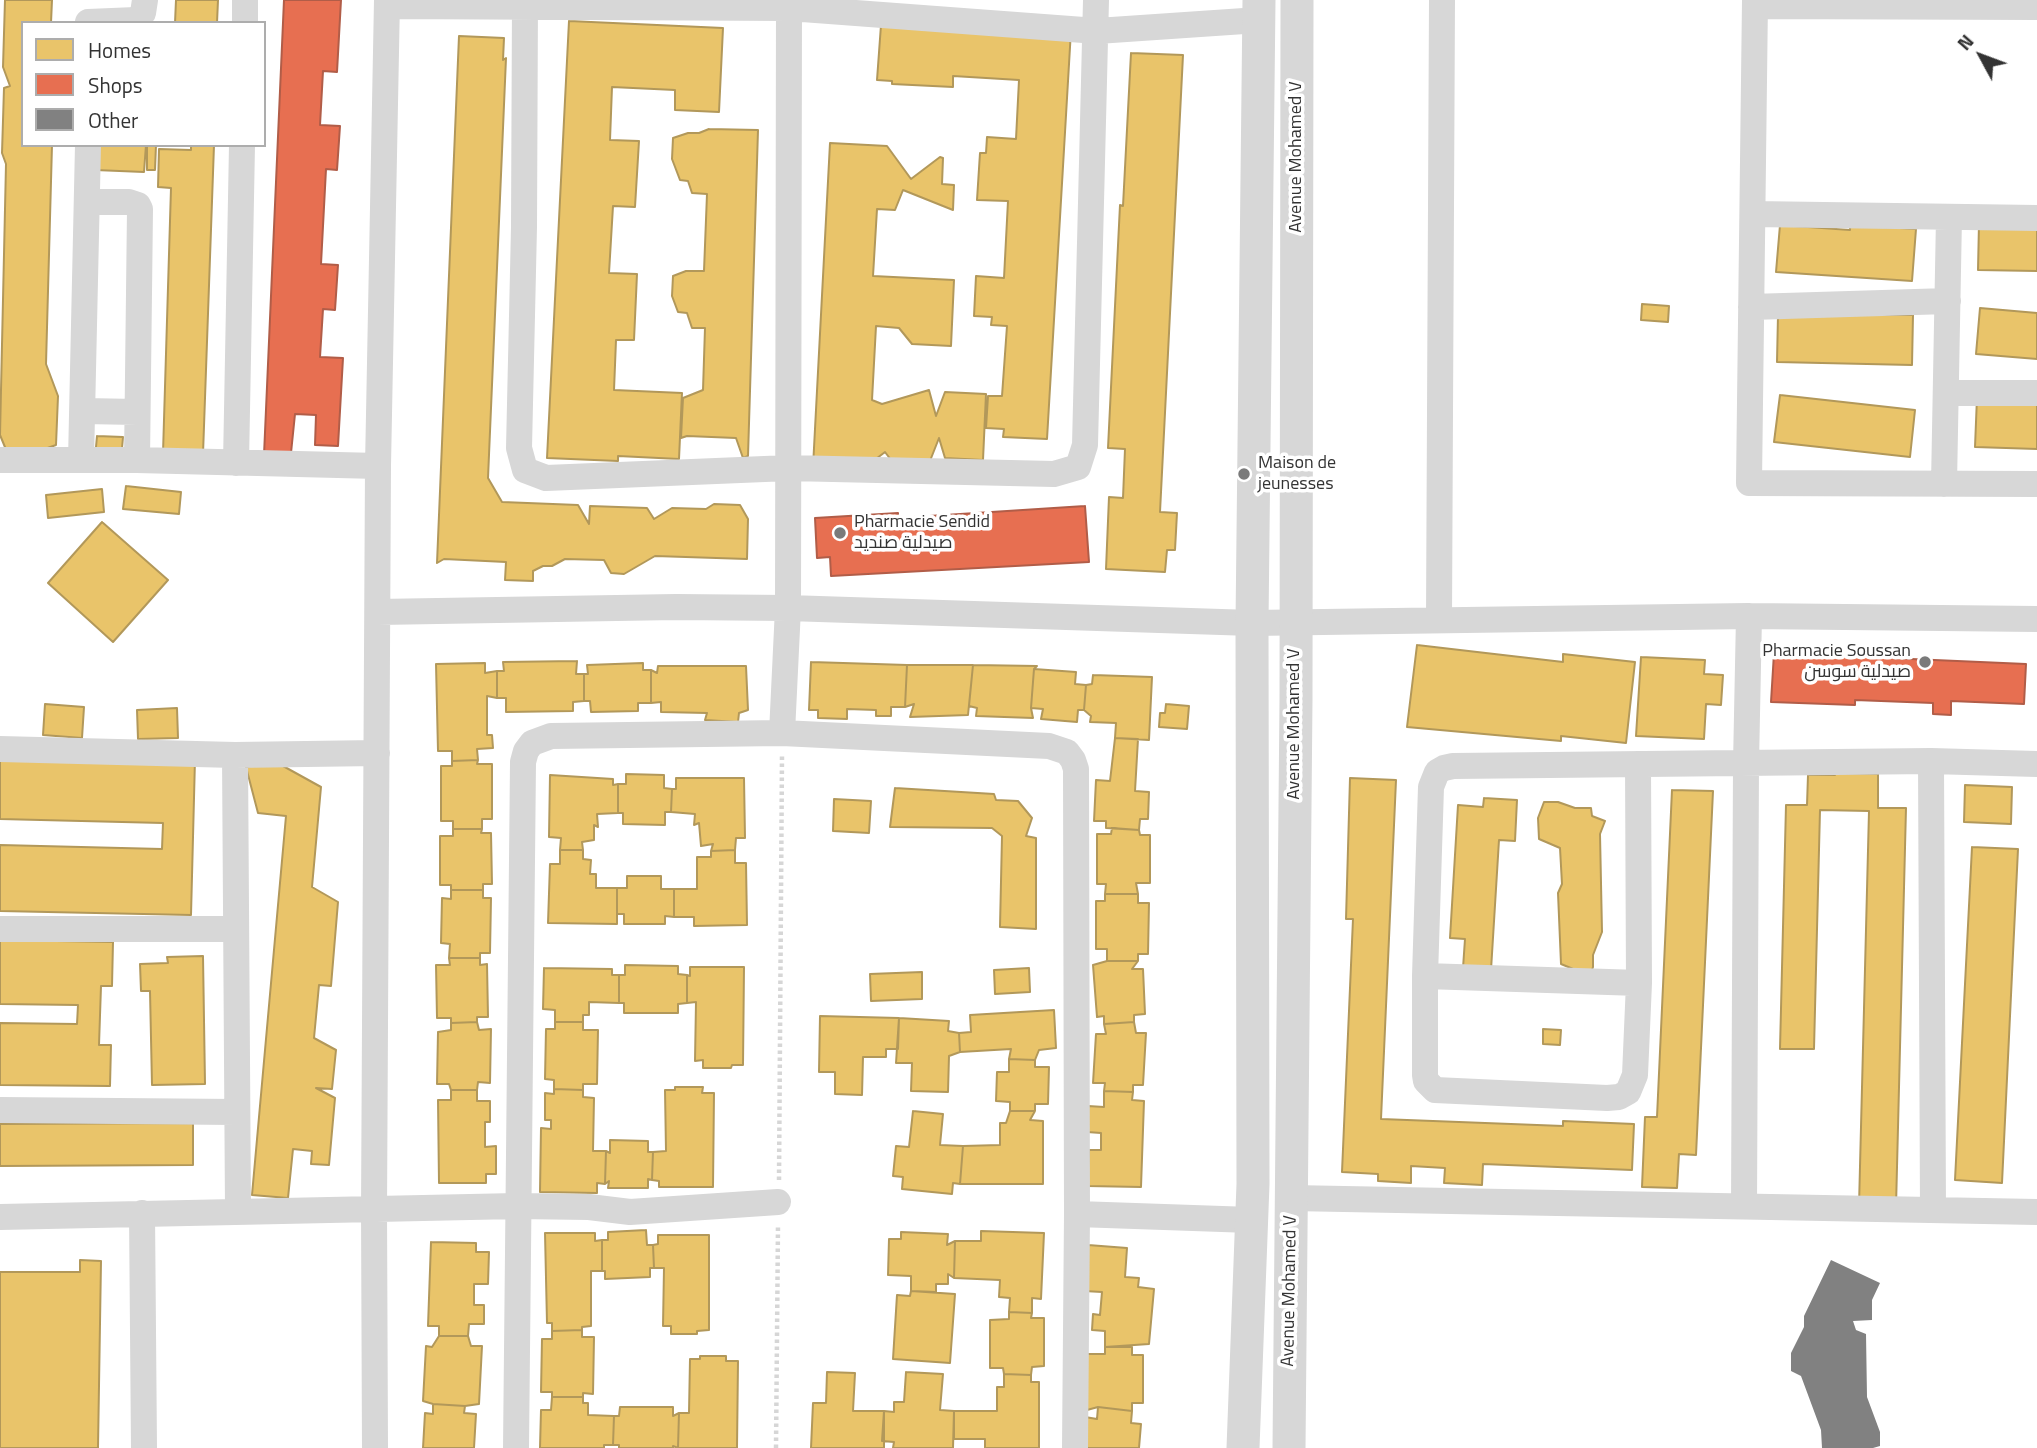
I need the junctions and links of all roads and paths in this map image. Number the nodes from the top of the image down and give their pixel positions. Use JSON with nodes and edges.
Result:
{"nodes":[{"id":1,"x":145,"y":0,"type":"edge"},
{"id":2,"x":245,"y":0,"type":"edge"},
{"id":3,"x":1096,"y":0,"type":"edge"},
{"id":4,"x":1297,"y":0,"type":"edge"},
{"id":5,"x":1442,"y":0,"type":"edge"},
{"id":6,"x":387,"y":3,"type":"edge"},
{"id":7,"x":524,"y":3,"type":"edge"},
{"id":8,"x":1755,"y":3,"type":"edge"},
{"id":9,"x":1950,"y":3,"type":"edge"},
{"id":10,"x":789,"y":4,"type":"edge"},
{"id":11,"x":2037,"y":7,"type":"edge"},
{"id":12,"x":1259,"y":10,"type":"edge"},
{"id":13,"x":88,"y":15,"type":"edge"},
{"id":14,"x":245,"y":21,"type":"edge"},
{"id":15,"x":1097,"y":31,"type":"junction"},
{"id":16,"x":88,"y":147,"type":"edge"},
{"id":17,"x":242,"y":147,"type":"edge"},
{"id":18,"x":89,"y":202,"type":"junction"},
{"id":19,"x":1753,"y":214,"type":"junction"},
{"id":20,"x":1949,"y":217,"type":"junction"},
{"id":21,"x":2037,"y":218,"type":"edge"},
{"id":22,"x":1948,"y":301,"type":"junction"},
{"id":23,"x":1751,"y":307,"type":"junction"},
{"id":24,"x":1946,"y":393,"type":"junction"},
{"id":25,"x":2037,"y":393,"type":"edge"},
{"id":26,"x":83,"y":411,"type":"junction"},
{"id":27,"x":137,"y":412,"type":"junction"},
{"id":28,"x":0,"y":460,"type":"edge"},
{"id":29,"x":81,"y":460,"type":"junction"},
{"id":30,"x":137,"y":460,"type":"junction"},
{"id":31,"x":236,"y":463,"type":"junction"},
{"id":32,"x":378,"y":466,"type":"junction"},
{"id":33,"x":789,"y":468,"type":"junction"},
{"id":34,"x":1944,"y":484,"type":"junction"},
{"id":35,"x":2037,"y":484,"type":"edge"},
{"id":36,"x":788,"y":608,"type":"junction"},
{"id":37,"x":378,"y":612,"type":"junction"},
{"id":38,"x":1749,"y":616,"type":"junction"},
{"id":39,"x":2037,"y":619,"type":"edge"},
{"id":40,"x":1439,"y":620,"type":"junction"},
{"id":41,"x":1296,"y":623,"type":"junction"},
{"id":42,"x":1252,"y":624,"type":"junction"},
{"id":43,"x":782,"y":733,"type":"junction"},
{"id":44,"x":0,"y":749,"type":"edge"},
{"id":45,"x":377,"y":753,"type":"junction"},
{"id":46,"x":235,"y":755,"type":"junction"},
{"id":47,"x":1931,"y":761,"type":"junction"},
{"id":48,"x":1638,"y":764,"type":"junction"},
{"id":49,"x":1745,"y":764,"type":"junction"},
{"id":50,"x":2037,"y":764,"type":"edge"},
{"id":51,"x":0,"y":929,"type":"edge"},
{"id":52,"x":236,"y":929,"type":"junction"},
{"id":53,"x":1425,"y":976,"type":"junction"},
{"id":54,"x":1639,"y":983,"type":"junction"},
{"id":55,"x":0,"y":1110,"type":"edge"},
{"id":56,"x":236,"y":1112,"type":"junction"},
{"id":57,"x":1291,"y":1198,"type":"junction"},
{"id":58,"x":778,"y":1202,"type":"junction"},
{"id":59,"x":517,"y":1206,"type":"junction"},
{"id":60,"x":1744,"y":1206,"type":"junction"},
{"id":61,"x":374,"y":1209,"type":"junction"},
{"id":62,"x":1933,"y":1210,"type":"junction"},
{"id":63,"x":238,"y":1211,"type":"junction"},
{"id":64,"x":2037,"y":1212,"type":"edge"},
{"id":65,"x":142,"y":1213,"type":"junction"},
{"id":66,"x":1077,"y":1214,"type":"junction"},
{"id":67,"x":0,"y":1216,"type":"edge"},
{"id":68,"x":1251,"y":1220,"type":"junction"},
{"id":69,"x":144,"y":1448,"type":"edge"},
{"id":70,"x":375,"y":1448,"type":"edge"},
{"id":71,"x":516,"y":1448,"type":"edge"},
{"id":72,"x":776,"y":1448,"type":"edge"},
{"id":73,"x":1075,"y":1448,"type":"edge"},
{"id":74,"x":1243,"y":1448,"type":"edge"},
{"id":75,"x":1289,"y":1448,"type":"edge"}],
"edges":[{"from":1,"to":13,"type":"street"},
{"from":2,"to":14,"type":"street"},
{"from":3,"to":15,"type":"street"},
{"from":4,"to":41,"type":"street","name":"Avenue Mohamed V"},
{"from":5,"to":40,"type":"street"},
{"from":6,"to":7,"type":"street"},
{"from":6,"to":32,"type":"street"},
{"from":7,"to":10,"type":"street"},
{"from":7,"to":33,"type":"street"},
{"from":8,"to":9,"type":"street"},
{"from":8,"to":19,"type":"street"},
{"from":9,"to":11,"type":"street"},
{"from":10,"to":15,"type":"street"},
{"from":10,"to":33,"type":"street"},
{"from":12,"to":15,"type":"street"},
{"from":12,"to":42,"type":"street"},
{"from":15,"to":33,"type":"street"},
{"from":16,"to":18,"type":"street"},
{"from":17,"to":31,"type":"street"},
{"from":18,"to":26,"type":"street"},
{"from":18,"to":27,"type":"street"},
{"from":19,"to":20,"type":"street"},
{"from":19,"to":23,"type":"street"},
{"from":20,"to":21,"type":"street"},
{"from":20,"to":22,"type":"street"},
{"from":22,"to":23,"type":"street"},
{"from":22,"to":24,"type":"street"},
{"from":23,"to":34,"type":"street"},
{"from":24,"to":25,"type":"street"},
{"from":24,"to":34,"type":"street"},
{"from":26,"to":27,"type":"street"},
{"from":26,"to":29,"type":"street"},
{"from":27,"to":30,"type":"street"},
{"from":28,"to":29,"type":"street"},
{"from":29,"to":30,"type":"street"},
{"from":30,"to":31,"type":"street"},
{"from":31,"to":32,"type":"street"},
{"from":32,"to":37,"type":"street"},
{"from":33,"to":36,"type":"street"},
{"from":34,"to":35,"type":"street"},
{"from":36,"to":37,"type":"street"},
{"from":36,"to":42,"type":"street"},
{"from":36,"to":43,"type":"street"},
{"from":37,"to":45,"type":"street"},
{"from":38,"to":39,"type":"street"},
{"from":38,"to":40,"type":"street"},
{"from":38,"to":49,"type":"street"},
{"from":40,"to":41,"type":"street"},
{"from":41,"to":42,"type":"street"},
{"from":41,"to":57,"type":"street","name":"Avenue Mohamed V"},
{"from":42,"to":68,"type":"street"},
{"from":43,"to":58,"type":"path"},
{"from":43,"to":59,"type":"street"},
{"from":43,"to":66,"type":"street"},
{"from":44,"to":46,"type":"street"},
{"from":45,"to":46,"type":"street"},
{"from":45,"to":61,"type":"street"},
{"from":46,"to":52,"type":"street"},
{"from":47,"to":49,"type":"street"},
{"from":47,"to":50,"type":"street"},
{"from":47,"to":62,"type":"street"},
{"from":48,"to":49,"type":"street"},
{"from":48,"to":53,"type":"street"},
{"from":48,"to":54,"type":"street"},
{"from":49,"to":60,"type":"street"},
{"from":51,"to":52,"type":"street"},
{"from":52,"to":56,"type":"street"},
{"from":53,"to":54,"type":"street"},
{"from":53,"to":54,"type":"street"},
{"from":55,"to":56,"type":"street"},
{"from":56,"to":63,"type":"street"},
{"from":57,"to":60,"type":"street"},
{"from":57,"to":75,"type":"street","name":"Avenue Mohamed V"},
{"from":58,"to":59,"type":"street"},
{"from":58,"to":72,"type":"path"},
{"from":59,"to":61,"type":"street"},
{"from":59,"to":71,"type":"street"},
{"from":60,"to":62,"type":"street"},
{"from":61,"to":63,"type":"street"},
{"from":61,"to":70,"type":"street"},
{"from":62,"to":64,"type":"street"},
{"from":63,"to":65,"type":"street"},
{"from":65,"to":67,"type":"street"},
{"from":65,"to":69,"type":"street"},
{"from":66,"to":68,"type":"street"},
{"from":66,"to":73,"type":"street"},
{"from":68,"to":74,"type":"street"}]}
